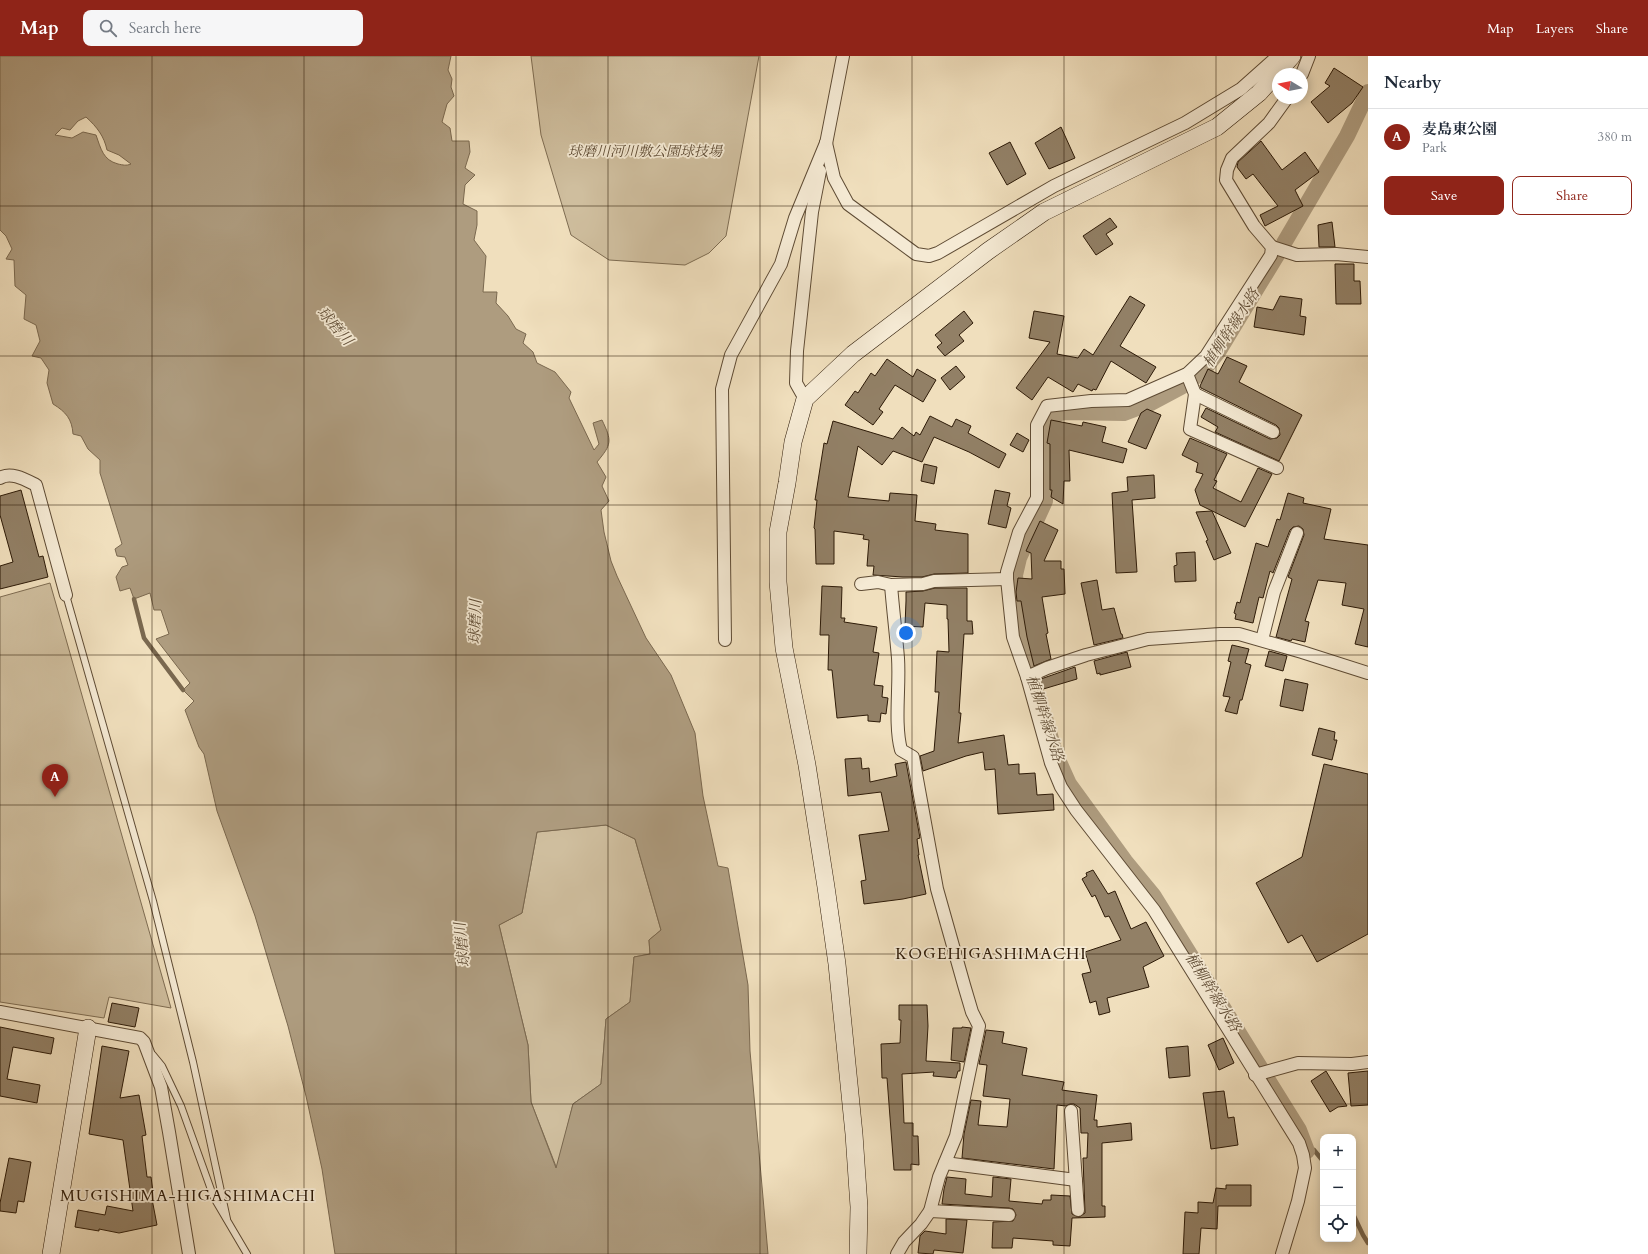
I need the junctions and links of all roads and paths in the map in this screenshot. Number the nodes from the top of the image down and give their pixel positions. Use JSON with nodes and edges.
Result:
{"nodes":[{"id":1,"x":843,"y":56,"type":"edge"},
{"id":2,"x":1278,"y":56,"type":"edge"},
{"id":3,"x":1292,"y":56,"type":"edge"},
{"id":4,"x":1309,"y":56,"type":"edge"},
{"id":5,"x":1304,"y":68,"type":"edge"},
{"id":6,"x":1283,"y":104,"type":"edge"},
{"id":7,"x":826,"y":143,"type":"junction"},
{"id":8,"x":1272,"y":246,"type":"junction"},
{"id":9,"x":1368,"y":257,"type":"edge"},
{"id":10,"x":1191,"y":382,"type":"junction"},
{"id":11,"x":805,"y":399,"type":"junction"},
{"id":12,"x":1273,"y":432,"type":"dead end"},
{"id":13,"x":1277,"y":468,"type":"dead end"},
{"id":14,"x":0,"y":478,"type":"edge"},
{"id":15,"x":1296,"y":534,"type":"dead end"},
{"id":16,"x":1007,"y":579,"type":"junction"},
{"id":17,"x":862,"y":584,"type":"dead end"},
{"id":18,"x":891,"y":585,"type":"junction"},
{"id":19,"x":66,"y":595,"type":"joint"},
{"id":20,"x":725,"y":640,"type":"dead end"},
{"id":21,"x":1262,"y":640,"type":"junction"},
{"id":22,"x":1368,"y":673,"type":"edge"},
{"id":23,"x":1031,"y":675,"type":"junction"},
{"id":24,"x":0,"y":1012,"type":"edge"},
{"id":25,"x":88,"y":1028,"type":"junction"},
{"id":26,"x":146,"y":1045,"type":"junction"},
{"id":27,"x":1368,"y":1062,"type":"edge"},
{"id":28,"x":1260,"y":1073,"type":"junction"},
{"id":29,"x":1071,"y":1111,"type":"dead end"},
{"id":30,"x":945,"y":1163,"type":"junction"},
{"id":31,"x":1076,"y":1180,"type":"junction"},
{"id":32,"x":1078,"y":1210,"type":"dead end"},
{"id":33,"x":930,"y":1211,"type":"junction"},
{"id":34,"x":1009,"y":1215,"type":"dead end"},
{"id":35,"x":227,"y":1220,"type":"junction"},
{"id":36,"x":51,"y":1254,"type":"edge"},
{"id":37,"x":189,"y":1254,"type":"edge"},
{"id":38,"x":247,"y":1254,"type":"edge"},
{"id":39,"x":858,"y":1254,"type":"edge"},
{"id":40,"x":897,"y":1254,"type":"edge"},
{"id":41,"x":1282,"y":1254,"type":"edge"}],
"edges":[{"from":1,"to":7,"type":"street"},
{"from":2,"to":7,"type":"street"},
{"from":3,"to":11,"type":"street"},
{"from":4,"to":5,"type":"street"},
{"from":6,"to":8,"type":"street"},
{"from":7,"to":11,"type":"street"},
{"from":7,"to":20,"type":"street"},
{"from":8,"to":9,"type":"street"},
{"from":8,"to":10,"type":"street"},
{"from":10,"to":12,"type":"street"},
{"from":10,"to":13,"type":"street"},
{"from":10,"to":16,"type":"street"},
{"from":11,"to":39,"type":"street"},
{"from":14,"to":19,"type":"street"},
{"from":15,"to":21,"type":"street"},
{"from":16,"to":18,"type":"street"},
{"from":16,"to":23,"type":"street"},
{"from":17,"to":18,"type":"street"},
{"from":18,"to":30,"type":"street"},
{"from":19,"to":35,"type":"lane"},
{"from":21,"to":22,"type":"street"},
{"from":21,"to":23,"type":"street"},
{"from":23,"to":28,"type":"street"},
{"from":24,"to":25,"type":"street"},
{"from":25,"to":26,"type":"street"},
{"from":25,"to":36,"type":"street"},
{"from":26,"to":35,"type":"lane"},
{"from":26,"to":37,"type":"street"},
{"from":27,"to":28,"type":"street"},
{"from":28,"to":41,"type":"street"},
{"from":29,"to":31,"type":"street"},
{"from":30,"to":31,"type":"street"},
{"from":30,"to":33,"type":"street"},
{"from":31,"to":32,"type":"street"},
{"from":33,"to":34,"type":"street"},
{"from":33,"to":40,"type":"street"},
{"from":35,"to":38,"type":"lane"}]}
